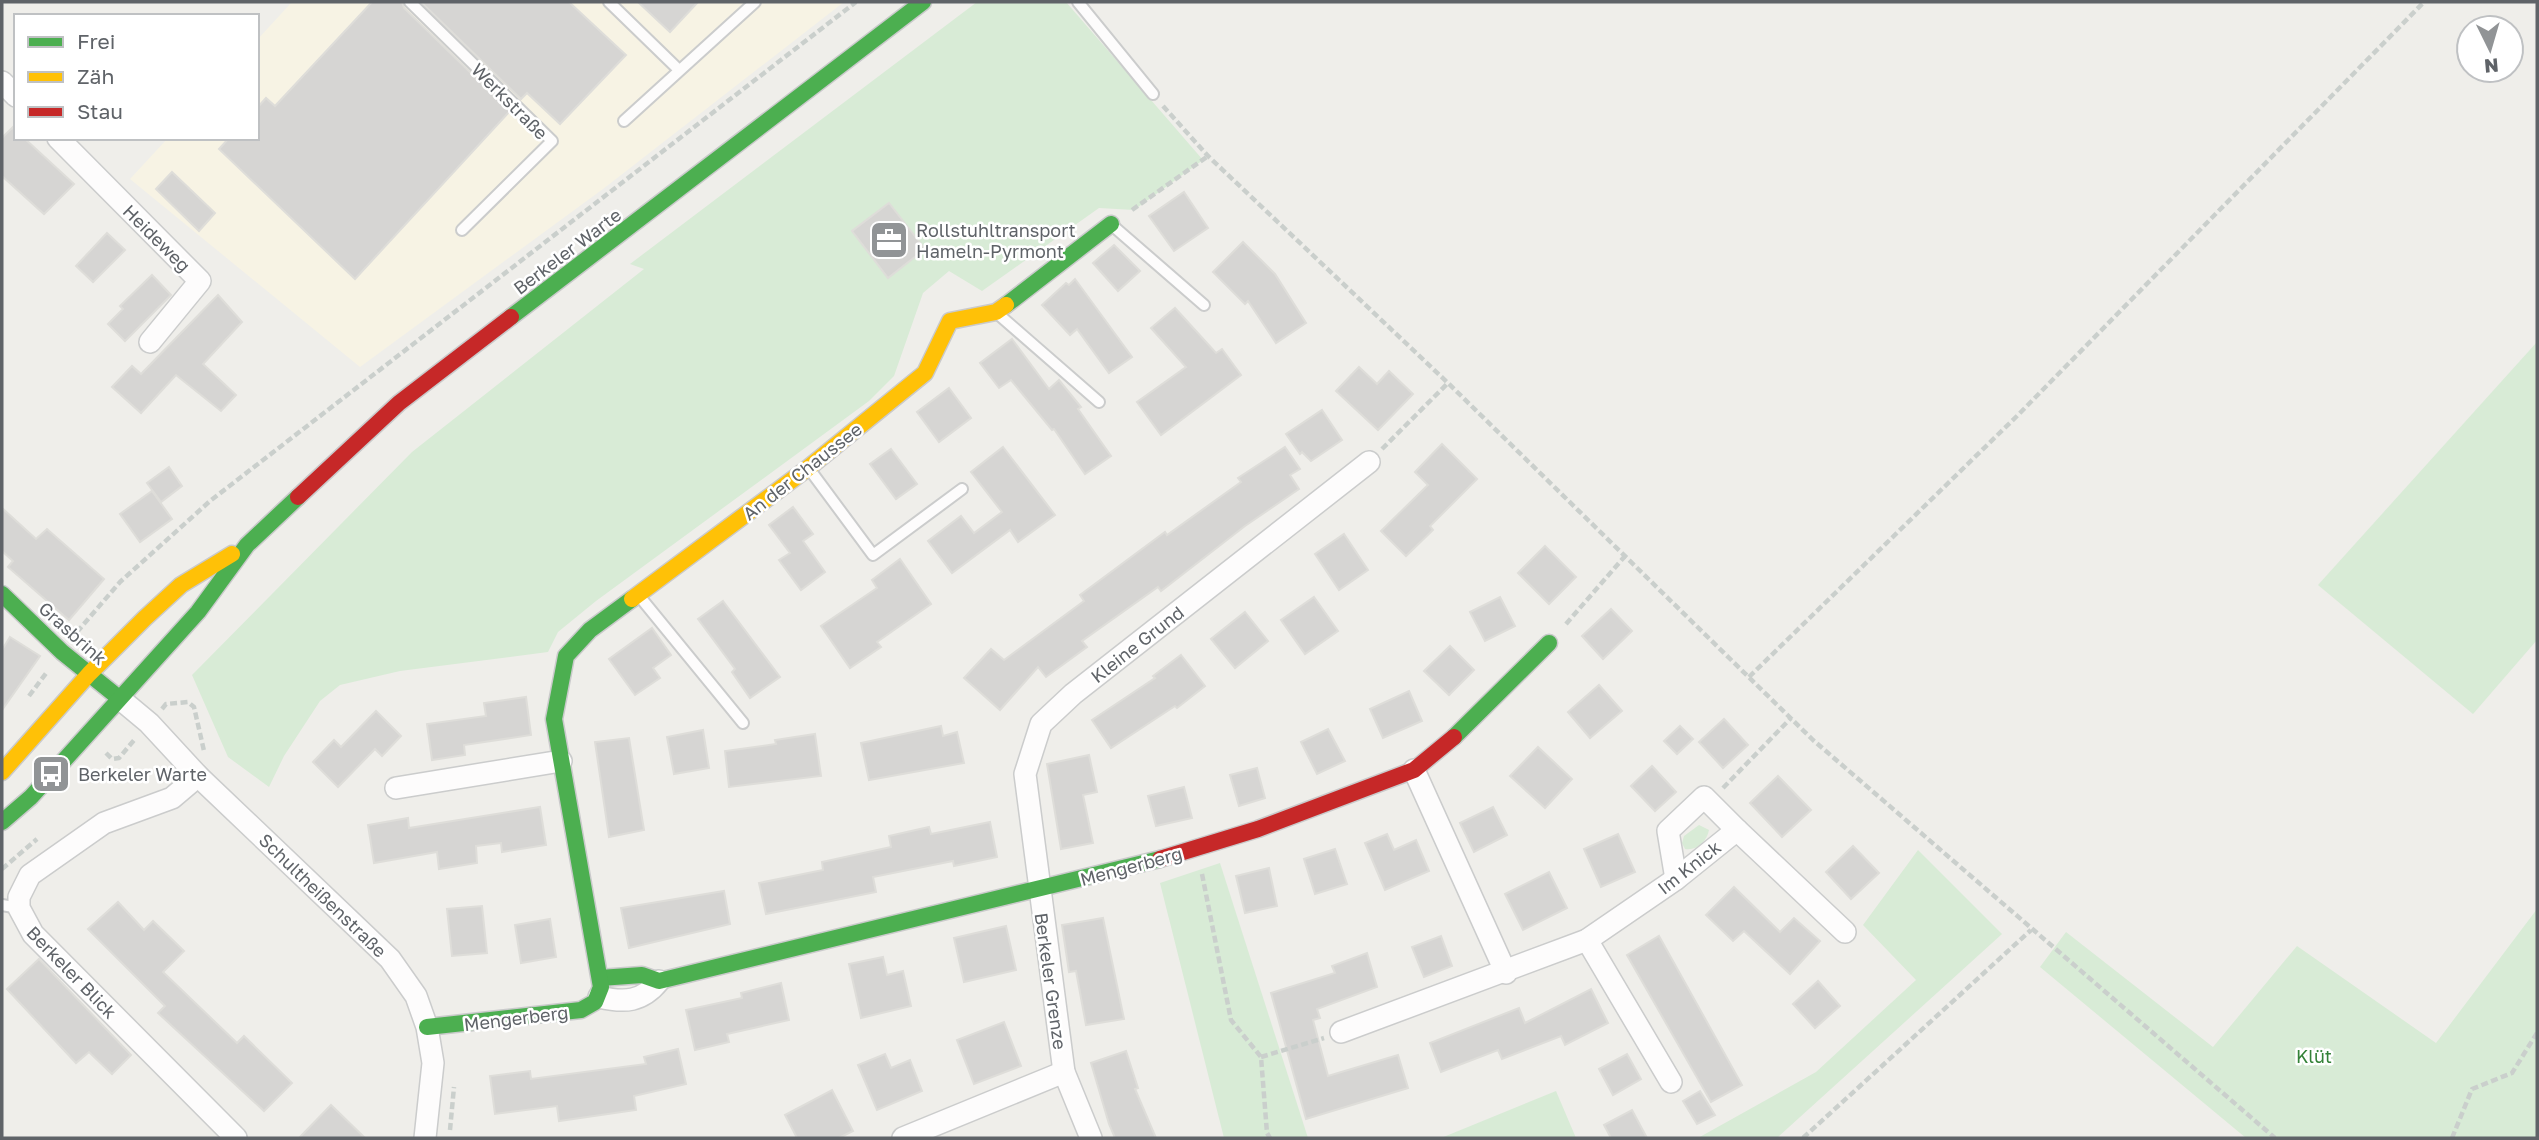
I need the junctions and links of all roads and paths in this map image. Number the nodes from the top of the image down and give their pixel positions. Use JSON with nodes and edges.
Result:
{"nodes":[{"id":1,"x":410,"y":2,"type":"edge"},
{"id":2,"x":609,"y":2,"type":"edge"},
{"id":3,"x":755,"y":2,"type":"edge"},
{"id":4,"x":856,"y":2,"type":"edge"},
{"id":5,"x":923,"y":2,"type":"edge"},
{"id":6,"x":1078,"y":2,"type":"edge"},
{"id":7,"x":2424,"y":2,"type":"edge"},
{"id":8,"x":680,"y":70,"type":"junction"},
{"id":9,"x":1153,"y":94,"type":"joint"},
{"id":10,"x":624,"y":121,"type":"dead end"},
{"id":11,"x":60,"y":140,"type":"edge"},
{"id":12,"x":1208,"y":156,"type":"junction"},
{"id":13,"x":1111,"y":224,"type":"junction"},
{"id":14,"x":462,"y":230,"type":"dead end"},
{"id":15,"x":1203,"y":305,"type":"dead end"},
{"id":16,"x":996,"y":312,"type":"junction"},
{"id":17,"x":150,"y":342,"type":"dead end"},
{"id":18,"x":1448,"y":383,"type":"junction"},
{"id":19,"x":1099,"y":402,"type":"dead end"},
{"id":20,"x":1369,"y":462,"type":"joint"},
{"id":21,"x":808,"y":468,"type":"junction"},
{"id":22,"x":962,"y":489,"type":"dead end"},
{"id":23,"x":247,"y":545,"type":"junction"},
{"id":24,"x":1625,"y":556,"type":"junction"},
{"id":25,"x":2,"y":594,"type":"edge"},
{"id":26,"x":639,"y":595,"type":"junction"},
{"id":27,"x":1549,"y":643,"type":"joint"},
{"id":28,"x":62,"y":652,"type":"junction"},
{"id":29,"x":89,"y":674,"type":"junction"},
{"id":30,"x":1749,"y":677,"type":"junction"},
{"id":31,"x":27,"y":698,"type":"dead end"},
{"id":32,"x":119,"y":698,"type":"junction"},
{"id":33,"x":1791,"y":718,"type":"junction"},
{"id":34,"x":743,"y":723,"type":"dead end"},
{"id":35,"x":561,"y":761,"type":"junction"},
{"id":36,"x":1414,"y":770,"type":"junction"},
{"id":37,"x":2,"y":772,"type":"edge"},
{"id":38,"x":198,"y":776,"type":"junction"},
{"id":39,"x":396,"y":788,"type":"dead end"},
{"id":40,"x":1709,"y":802,"type":"junction"},
{"id":41,"x":2,"y":822,"type":"edge"},
{"id":42,"x":1737,"y":830,"type":"junction"},
{"id":43,"x":1196,"y":849,"type":"junction"},
{"id":44,"x":1676,"y":879,"type":"junction"},
{"id":45,"x":1038,"y":890,"type":"junction"},
{"id":46,"x":13,"y":903,"type":"edge"},
{"id":47,"x":2031,"y":930,"type":"junction"},
{"id":48,"x":1845,"y":932,"type":"dead end"},
{"id":49,"x":1587,"y":940,"type":"junction"},
{"id":50,"x":1506,"y":973,"type":"junction"},
{"id":51,"x":659,"y":981,"type":"joint"},
{"id":52,"x":600,"y":987,"type":"junction"},
{"id":53,"x":427,"y":1027,"type":"junction"},
{"id":54,"x":1341,"y":1032,"type":"joint"},
{"id":55,"x":2537,"y":1033,"type":"edge"},
{"id":56,"x":1261,"y":1057,"type":"junction"},
{"id":57,"x":1064,"y":1072,"type":"junction"},
{"id":58,"x":1671,"y":1082,"type":"dead end"},
{"id":59,"x":236,"y":1138,"type":"edge"},
{"id":60,"x":425,"y":1138,"type":"edge"},
{"id":61,"x":903,"y":1138,"type":"edge"},
{"id":62,"x":1091,"y":1138,"type":"edge"},
{"id":63,"x":1270,"y":1138,"type":"edge"},
{"id":64,"x":1803,"y":1138,"type":"edge"},
{"id":65,"x":2275,"y":1138,"type":"edge"},
{"id":66,"x":2452,"y":1138,"type":"edge"}],
"edges":[{"from":1,"to":14,"type":"lane","name":"Werkstraße"},
{"from":2,"to":8,"type":"lane"},
{"from":3,"to":8,"type":"lane"},
{"from":4,"to":28,"type":"path"},
{"from":5,"to":23,"type":"street","name":"Berkeler Warte"},
{"from":6,"to":9,"type":"lane"},
{"from":7,"to":30,"type":"path"},
{"from":8,"to":10,"type":"lane"},
{"from":9,"to":12,"type":"path"},
{"from":11,"to":17,"type":"street","name":"Heideweg"},
{"from":12,"to":13,"type":"path"},
{"from":12,"to":18,"type":"path"},
{"from":13,"to":15,"type":"lane"},
{"from":13,"to":16,"type":"street","name":"An der Chaussee"},
{"from":16,"to":19,"type":"lane"},
{"from":16,"to":21,"type":"street","name":"An der Chaussee"},
{"from":18,"to":20,"type":"path"},
{"from":18,"to":24,"type":"path"},
{"from":20,"to":45,"type":"street","name":"Kleine Grund"},
{"from":21,"to":22,"type":"lane"},
{"from":21,"to":26,"type":"street","name":"An der Chaussee"},
{"from":23,"to":29,"type":"street","name":"Berkeler Warte"},
{"from":23,"to":32,"type":"street","name":"Berkeler Warte"},
{"from":24,"to":27,"type":"path"},
{"from":24,"to":30,"type":"path"},
{"from":25,"to":28,"type":"street","name":"Grasbrink"},
{"from":26,"to":34,"type":"lane"},
{"from":26,"to":35,"type":"street","name":"An der Chaussee"},
{"from":27,"to":36,"type":"street","name":"Mengerberg"},
{"from":28,"to":29,"type":"street","name":"Grasbrink"},
{"from":28,"to":31,"type":"path"},
{"from":29,"to":32,"type":"street","name":"Grasbrink"},
{"from":29,"to":37,"type":"street","name":"Berkeler Warte"},
{"from":30,"to":33,"type":"path"},
{"from":32,"to":38,"type":"street","name":"Schultheißenstraße"},
{"from":32,"to":41,"type":"street","name":"Berkeler Warte"},
{"from":33,"to":40,"type":"path"},
{"from":33,"to":47,"type":"path"},
{"from":35,"to":39,"type":"street"},
{"from":35,"to":52,"type":"street","name":"An der Chaussee"},
{"from":36,"to":43,"type":"street","name":"Mengerberg"},
{"from":36,"to":50,"type":"street"},
{"from":38,"to":46,"type":"street","name":"Berkeler Blick"},
{"from":38,"to":53,"type":"street","name":"Schultheißenstraße"},
{"from":40,"to":42,"type":"street"},
{"from":40,"to":44,"type":"street"},
{"from":42,"to":44,"type":"street","name":"Im Knick"},
{"from":42,"to":48,"type":"street","name":"Im Knick"},
{"from":43,"to":45,"type":"street","name":"Mengerberg"},
{"from":43,"to":56,"type":"path"},
{"from":44,"to":49,"type":"street","name":"Im Knick"},
{"from":45,"to":51,"type":"street","name":"Mengerberg"},
{"from":45,"to":57,"type":"street","name":"Berkeler Grenze"},
{"from":46,"to":59,"type":"street","name":"Berkeler Blick"},
{"from":47,"to":64,"type":"path"},
{"from":47,"to":65,"type":"path"},
{"from":49,"to":50,"type":"street","name":"Im Knick"},
{"from":49,"to":58,"type":"street"},
{"from":50,"to":54,"type":"street","name":"Im Knick"},
{"from":51,"to":52,"type":"street","name":"Mengerberg"},
{"from":52,"to":53,"type":"street","name":"Mengerberg"},
{"from":53,"to":60,"type":"street","name":"Schultheißenstraße"},
{"from":54,"to":56,"type":"path"},
{"from":55,"to":66,"type":"path"},
{"from":56,"to":63,"type":"path"},
{"from":57,"to":61,"type":"street","name":"Berkeler Grenze"},
{"from":57,"to":62,"type":"street","name":"Berkeler Grenze"}]}
